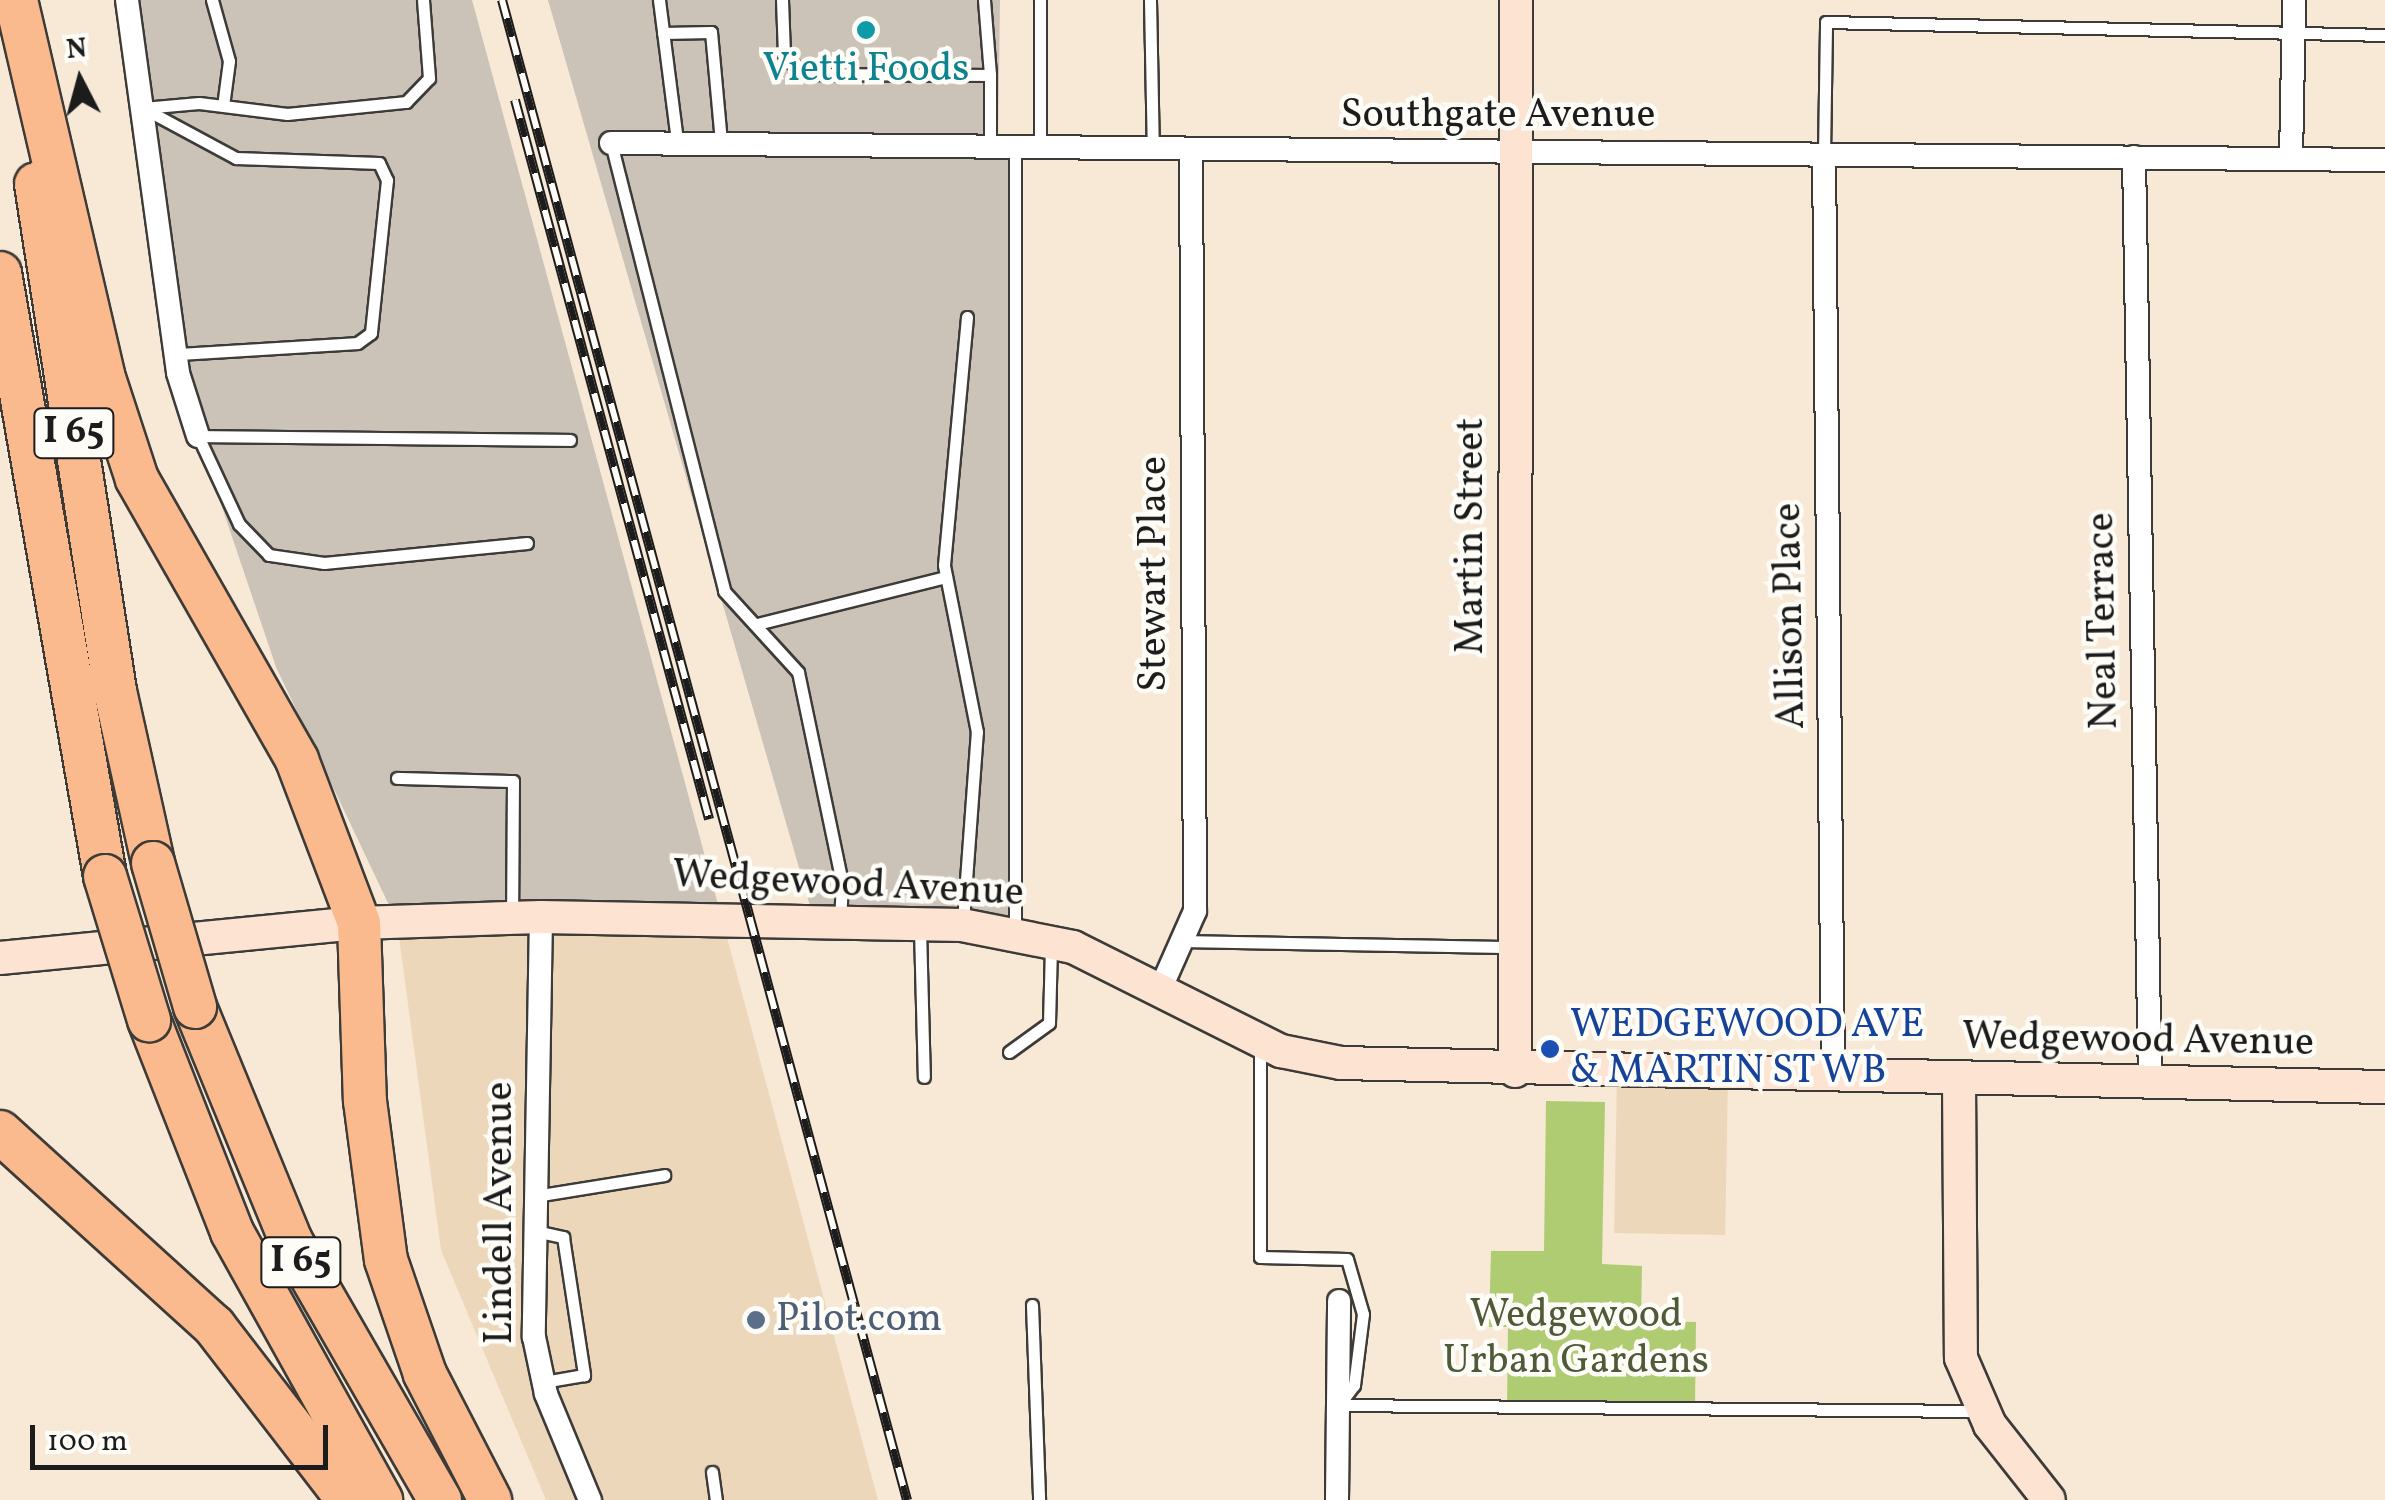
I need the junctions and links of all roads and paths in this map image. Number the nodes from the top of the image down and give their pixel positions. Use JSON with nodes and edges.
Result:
{"nodes":[{"id":1,"x":8,"y":0,"type":"edge"},
{"id":2,"x":16,"y":0,"type":"edge"},
{"id":3,"x":128,"y":0,"type":"edge"},
{"id":4,"x":212,"y":0,"type":"edge"},
{"id":5,"x":423,"y":0,"type":"edge"},
{"id":6,"x":659,"y":0,"type":"edge"},
{"id":7,"x":782,"y":0,"type":"edge"},
{"id":8,"x":984,"y":0,"type":"edge"},
{"id":9,"x":1040,"y":0,"type":"edge"},
{"id":10,"x":1150,"y":0,"type":"edge"},
{"id":11,"x":1516,"y":0,"type":"edge"},
{"id":12,"x":2294,"y":0,"type":"edge"},
{"id":13,"x":663,"y":33,"type":"junction"},
{"id":14,"x":2293,"y":33,"type":"junction"},
{"id":15,"x":2385,"y":35,"type":"edge"},
{"id":16,"x":990,"y":75,"type":"junction"},
{"id":17,"x":222,"y":106,"type":"junction"},
{"id":18,"x":143,"y":108,"type":"junction"},
{"id":19,"x":677,"y":140,"type":"junction"},
{"id":20,"x":721,"y":141,"type":"junction"},
{"id":21,"x":612,"y":143,"type":"joint"},
{"id":22,"x":990,"y":145,"type":"junction"},
{"id":23,"x":1015,"y":146,"type":"junction"},
{"id":24,"x":1040,"y":147,"type":"junction"},
{"id":25,"x":1152,"y":150,"type":"junction"},
{"id":26,"x":1191,"y":151,"type":"junction"},
{"id":27,"x":1824,"y":154,"type":"junction"},
{"id":28,"x":1512,"y":156,"type":"junction"},
{"id":29,"x":2134,"y":157,"type":"junction"},
{"id":30,"x":2291,"y":159,"type":"junction"},
{"id":31,"x":2385,"y":160,"type":"edge"},
{"id":32,"x":0,"y":272,"type":"edge"},
{"id":33,"x":967,"y":318,"type":"dead end"},
{"id":34,"x":176,"y":354,"type":"junction"},
{"id":35,"x":198,"y":436,"type":"junction"},
{"id":36,"x":570,"y":440,"type":"dead end"},
{"id":37,"x":527,"y":543,"type":"dead end"},
{"id":38,"x":946,"y":577,"type":"junction"},
{"id":39,"x":757,"y":624,"type":"junction"},
{"id":40,"x":397,"y":778,"type":"dead end"},
{"id":41,"x":526,"y":917,"type":"junction"},
{"id":42,"x":360,"y":923,"type":"junction"},
{"id":43,"x":840,"y":924,"type":"junction"},
{"id":44,"x":920,"y":925,"type":"junction"},
{"id":45,"x":962,"y":925,"type":"junction"},
{"id":46,"x":1016,"y":932,"type":"junction"},
{"id":47,"x":1052,"y":940,"type":"junction"},
{"id":48,"x":1186,"y":941,"type":"junction"},
{"id":49,"x":1515,"y":947,"type":"junction"},
{"id":50,"x":0,"y":958,"type":"edge"},
{"id":51,"x":1160,"y":990,"type":"junction"},
{"id":52,"x":1260,"y":1040,"type":"junction"},
{"id":53,"x":1010,"y":1052,"type":"dead end"},
{"id":54,"x":1515,"y":1071,"type":"junction"},
{"id":55,"x":924,"y":1077,"type":"dead end"},
{"id":56,"x":1833,"y":1077,"type":"junction"},
{"id":57,"x":1958,"y":1080,"type":"junction"},
{"id":58,"x":2150,"y":1084,"type":"junction"},
{"id":59,"x":2385,"y":1087,"type":"edge"},
{"id":60,"x":0,"y":1132,"type":"edge"},
{"id":61,"x":664,"y":1175,"type":"dead end"},
{"id":62,"x":535,"y":1196,"type":"junction"},
{"id":63,"x":535,"y":1231,"type":"junction"},
{"id":64,"x":1340,"y":1301,"type":"dead end"},
{"id":65,"x":1032,"y":1305,"type":"dead end"},
{"id":66,"x":543,"y":1382,"type":"junction"},
{"id":67,"x":1338,"y":1405,"type":"junction"},
{"id":68,"x":1984,"y":1411,"type":"junction"},
{"id":69,"x":712,"y":1472,"type":"dead end"},
{"id":70,"x":348,"y":1500,"type":"edge"},
{"id":71,"x":381,"y":1500,"type":"edge"},
{"id":72,"x":440,"y":1500,"type":"edge"},
{"id":73,"x":490,"y":1500,"type":"edge"},
{"id":74,"x":590,"y":1500,"type":"edge"},
{"id":75,"x":716,"y":1500,"type":"edge"},
{"id":76,"x":1039,"y":1500,"type":"edge"},
{"id":77,"x":1338,"y":1500,"type":"edge"},
{"id":78,"x":2048,"y":1500,"type":"edge"}],
"edges":[{"from":1,"to":72,"type":"highway","name":"I 65","number":"I 65","bridge":true},
{"from":2,"to":42,"type":"highway"},
{"from":3,"to":18,"type":"street"},
{"from":4,"to":17,"type":"lane"},
{"from":5,"to":17,"type":"lane"},
{"from":6,"to":13,"type":"lane"},
{"from":7,"to":16,"type":"lane"},
{"from":8,"to":16,"type":"lane"},
{"from":9,"to":24,"type":"lane"},
{"from":10,"to":25,"type":"lane"},
{"from":11,"to":28,"type":"main road","name":"Martin Street"},
{"from":12,"to":14,"type":"street"},
{"from":13,"to":19,"type":"lane"},
{"from":13,"to":20,"type":"lane"},
{"from":14,"to":15,"type":"lane"},
{"from":14,"to":27,"type":"lane"},
{"from":14,"to":30,"type":"street"},
{"from":16,"to":22,"type":"lane"},
{"from":17,"to":18,"type":"lane"},
{"from":18,"to":34,"type":"street"},
{"from":18,"to":34,"type":"lane"},
{"from":19,"to":20,"type":"street","name":"Southgate Avenue"},
{"from":19,"to":21,"type":"street","name":"Southgate Avenue"},
{"from":20,"to":22,"type":"street","name":"Southgate Avenue"},
{"from":21,"to":39,"type":"lane"},
{"from":22,"to":23,"type":"street","name":"Southgate Avenue"},
{"from":23,"to":24,"type":"street","name":"Southgate Avenue"},
{"from":23,"to":46,"type":"lane"},
{"from":24,"to":25,"type":"street","name":"Southgate Avenue"},
{"from":25,"to":26,"type":"street","name":"Southgate Avenue"},
{"from":26,"to":28,"type":"street","name":"Southgate Avenue"},
{"from":26,"to":48,"type":"street","name":"Stewart Place"},
{"from":27,"to":28,"type":"street","name":"Southgate Avenue"},
{"from":27,"to":29,"type":"street","name":"Southgate Avenue"},
{"from":27,"to":56,"type":"street","name":"Allison Place"},
{"from":28,"to":49,"type":"main road","name":"Martin Street"},
{"from":29,"to":30,"type":"street","name":"Southgate Avenue"},
{"from":29,"to":58,"type":"street","name":"Neal Terrace"},
{"from":30,"to":31,"type":"street","name":"Southgate Avenue"},
{"from":32,"to":71,"type":"highway","number":"I 65","bridge":true},
{"from":33,"to":38,"type":"lane"},
{"from":34,"to":35,"type":"street"},
{"from":35,"to":36,"type":"lane"},
{"from":35,"to":37,"type":"lane"},
{"from":38,"to":39,"type":"lane"},
{"from":38,"to":45,"type":"lane"},
{"from":39,"to":43,"type":"lane"},
{"from":40,"to":41,"type":"lane"},
{"from":41,"to":42,"type":"main road","name":"Wedgewood Avenue"},
{"from":41,"to":43,"type":"main road","name":"Wedgewood Avenue"},
{"from":41,"to":62,"type":"street","name":"Lindell Avenue"},
{"from":42,"to":50,"type":"main road","name":"Wedgewood Avenue"},
{"from":42,"to":73,"type":"highway"},
{"from":43,"to":44,"type":"main road","name":"Wedgewood Avenue"},
{"from":44,"to":45,"type":"main road","name":"Wedgewood Avenue"},
{"from":44,"to":55,"type":"lane"},
{"from":45,"to":46,"type":"main road","name":"Wedgewood Avenue"},
{"from":46,"to":47,"type":"main road","name":"Wedgewood Avenue"},
{"from":47,"to":51,"type":"main road","name":"Wedgewood Avenue"},
{"from":47,"to":53,"type":"lane"},
{"from":48,"to":49,"type":"lane"},
{"from":48,"to":51,"type":"street","name":"Stewart Place"},
{"from":49,"to":54,"type":"main road","name":"Martin Street"},
{"from":51,"to":52,"type":"main road","name":"Wedgewood Avenue"},
{"from":52,"to":54,"type":"main road","name":"Wedgewood Avenue"},
{"from":52,"to":67,"type":"lane"},
{"from":54,"to":56,"type":"main road","name":"Wedgewood Avenue"},
{"from":56,"to":57,"type":"main road","name":"Wedgewood Avenue"},
{"from":57,"to":58,"type":"main road","name":"Wedgewood Avenue"},
{"from":57,"to":68,"type":"main road"},
{"from":58,"to":59,"type":"main road","name":"Wedgewood Avenue"},
{"from":60,"to":70,"type":"highway"},
{"from":61,"to":62,"type":"lane"},
{"from":62,"to":63,"type":"street","name":"Lindell Avenue"},
{"from":63,"to":66,"type":"street","name":"Lindell Avenue"},
{"from":63,"to":66,"type":"lane"},
{"from":64,"to":67,"type":"street"},
{"from":65,"to":76,"type":"lane"},
{"from":66,"to":74,"type":"street","name":"Lindell Avenue"},
{"from":67,"to":68,"type":"lane"},
{"from":67,"to":77,"type":"street"},
{"from":68,"to":78,"type":"main road"},
{"from":69,"to":75,"type":"lane"}]}
